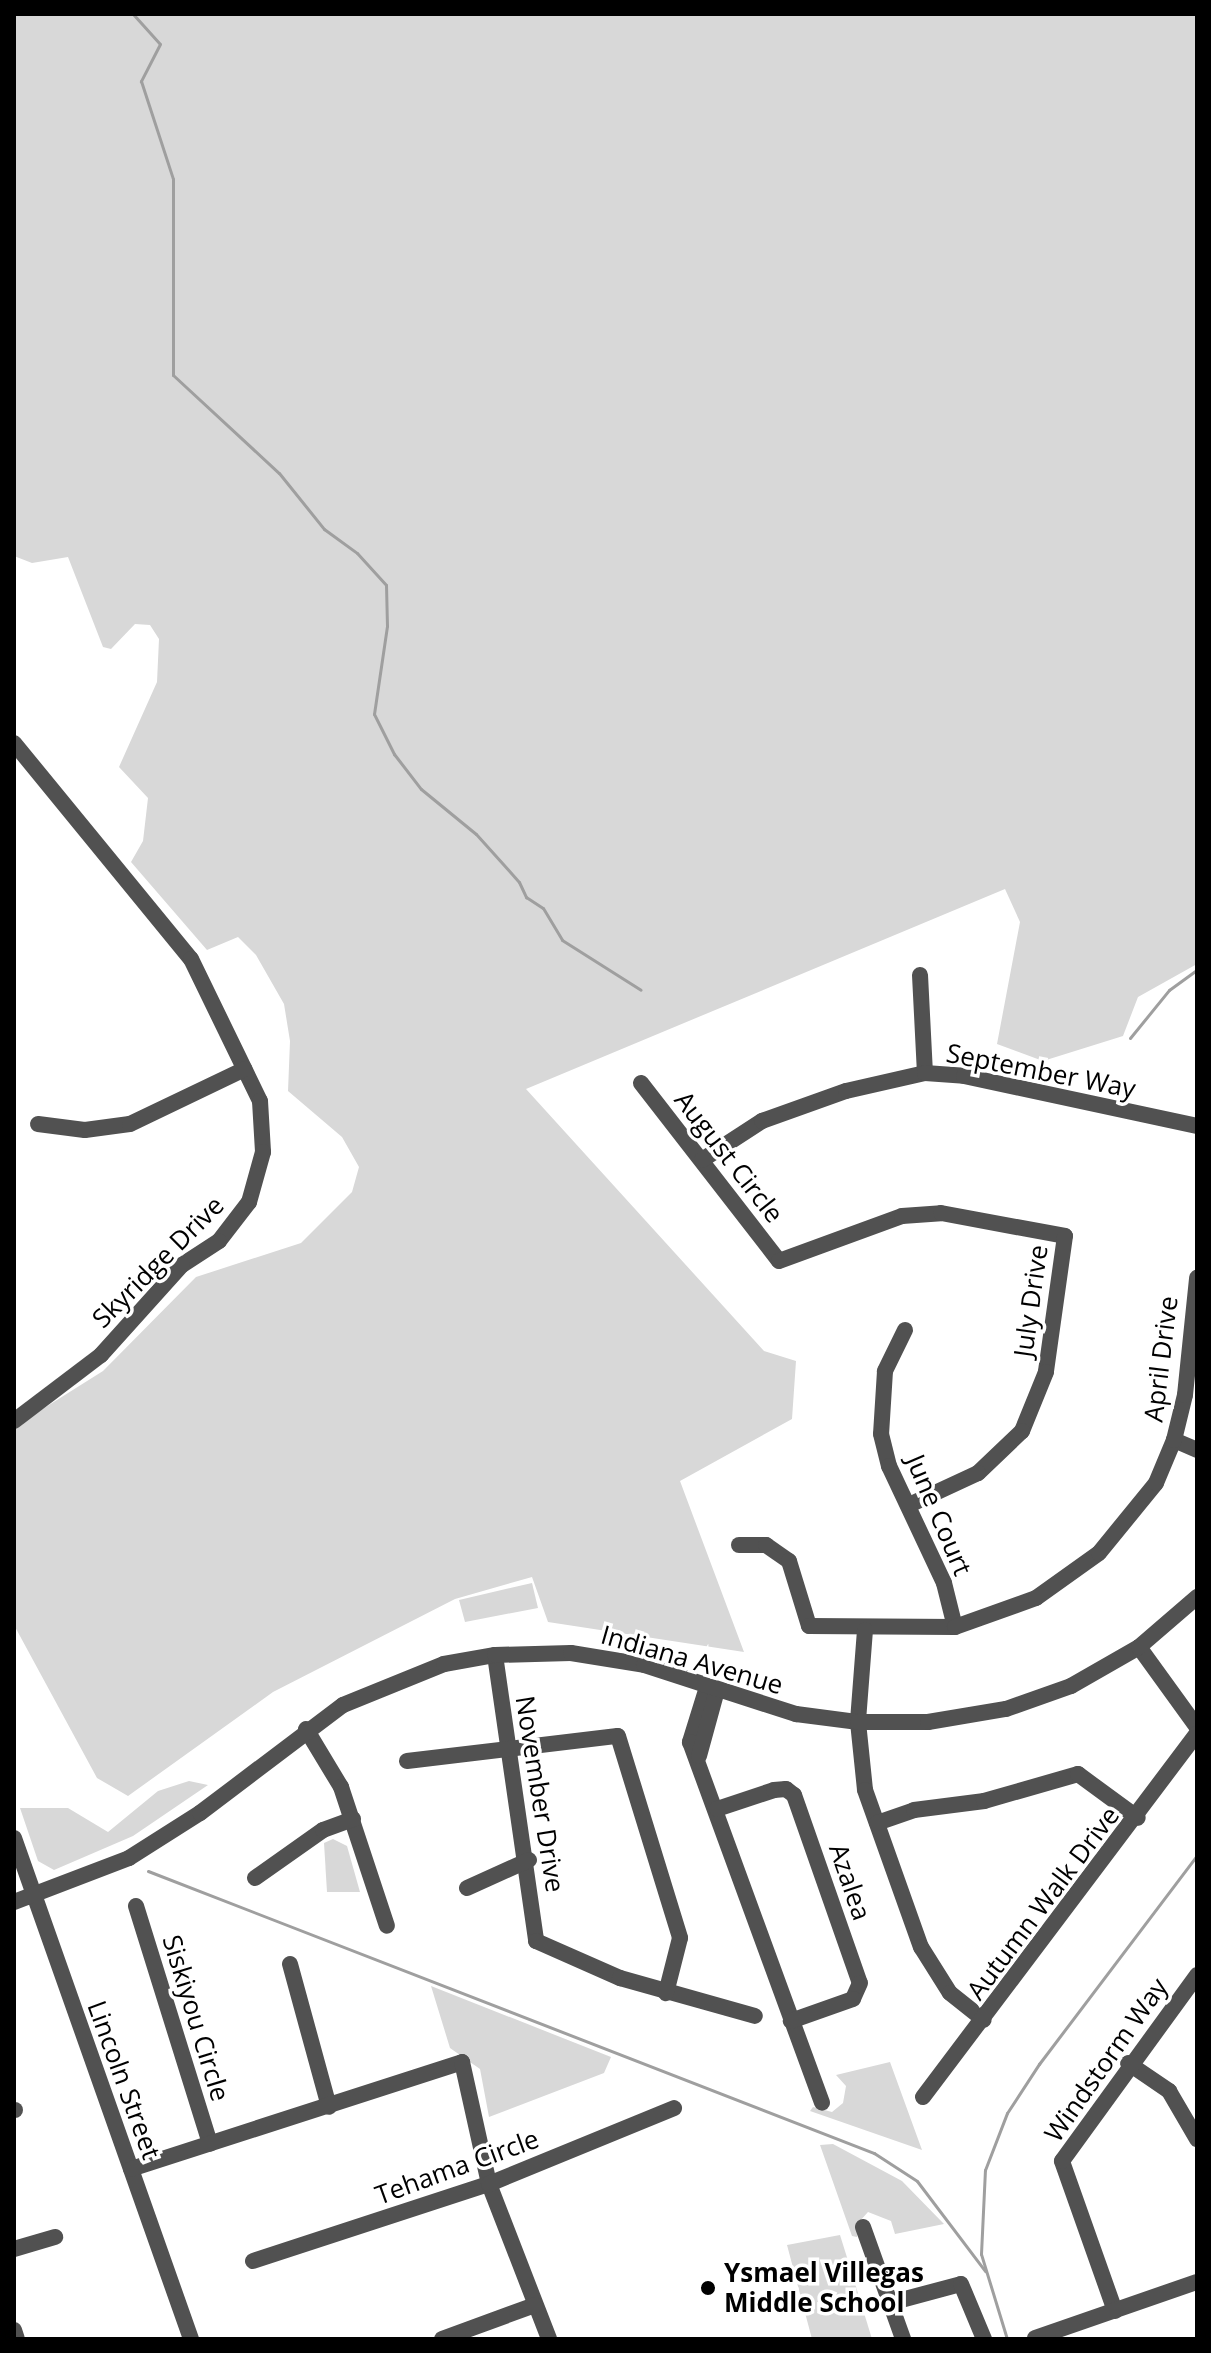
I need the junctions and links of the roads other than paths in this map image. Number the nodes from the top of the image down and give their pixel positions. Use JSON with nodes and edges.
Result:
{"nodes":[{"id":1,"x":14,"y":743,"type":"edge"},
{"id":2,"x":920,"y":975,"type":"dead end"},
{"id":3,"x":245,"y":1069,"type":"junction"},
{"id":4,"x":925,"y":1073,"type":"junction"},
{"id":5,"x":641,"y":1083,"type":"dead end"},
{"id":6,"x":38,"y":1124,"type":"dead end"},
{"id":7,"x":1197,"y":1126,"type":"edge"},
{"id":8,"x":702,"y":1160,"type":"junction"},
{"id":9,"x":779,"y":1261,"type":"joint"},
{"id":10,"x":1197,"y":1278,"type":"edge"},
{"id":11,"x":905,"y":1330,"type":"dead end"},
{"id":12,"x":14,"y":1421,"type":"edge"},
{"id":13,"x":1174,"y":1440,"type":"junction"},
{"id":14,"x":1197,"y":1450,"type":"edge"},
{"id":15,"x":909,"y":1505,"type":"junction"},
{"id":16,"x":739,"y":1545,"type":"dead end"},
{"id":17,"x":1197,"y":1597,"type":"edge"},
{"id":18,"x":955,"y":1627,"type":"junction"},
{"id":19,"x":865,"y":1630,"type":"junction"},
{"id":20,"x":1139,"y":1647,"type":"junction"},
{"id":21,"x":495,"y":1655,"type":"junction"},
{"id":22,"x":712,"y":1689,"type":"junction"},
{"id":23,"x":858,"y":1722,"type":"junction"},
{"id":24,"x":1197,"y":1727,"type":"edge"},
{"id":25,"x":306,"y":1729,"type":"junction"},
{"id":26,"x":1197,"y":1734,"type":"edge"},
{"id":27,"x":506,"y":1749,"type":"junction"},
{"id":28,"x":407,"y":1761,"type":"dead end"},
{"id":29,"x":717,"y":1809,"type":"junction"},
{"id":30,"x":1138,"y":1818,"type":"junction"},
{"id":31,"x":353,"y":1819,"type":"junction"},
{"id":32,"x":877,"y":1823,"type":"junction"},
{"id":33,"x":14,"y":1838,"type":"edge"},
{"id":34,"x":529,"y":1860,"type":"junction"},
{"id":35,"x":255,"y":1878,"type":"dead end"},
{"id":36,"x":467,"y":1888,"type":"dead end"},
{"id":37,"x":33,"y":1897,"type":"junction"},
{"id":38,"x":14,"y":1902,"type":"edge"},
{"id":39,"x":136,"y":1906,"type":"dead end"},
{"id":40,"x":387,"y":1926,"type":"dead end"},
{"id":41,"x":290,"y":1964,"type":"dead end"},
{"id":42,"x":1197,"y":1975,"type":"edge"},
{"id":43,"x":666,"y":1993,"type":"junction"},
{"id":44,"x":755,"y":2016,"type":"dead end"},
{"id":45,"x":984,"y":2020,"type":"junction"},
{"id":46,"x":791,"y":2021,"type":"junction"},
{"id":47,"x":1128,"y":2063,"type":"junction"},
{"id":48,"x":923,"y":2097,"type":"dead end"},
{"id":49,"x":822,"y":2103,"type":"dead end"},
{"id":50,"x":329,"y":2107,"type":"junction"},
{"id":51,"x":674,"y":2108,"type":"dead end"},
{"id":52,"x":1197,"y":2139,"type":"edge"},
{"id":53,"x":210,"y":2144,"type":"junction"},
{"id":54,"x":131,"y":2169,"type":"junction"},
{"id":55,"x":489,"y":2184,"type":"junction"},
{"id":56,"x":863,"y":2227,"type":"dead end"},
{"id":57,"x":55,"y":2237,"type":"dead end"},
{"id":58,"x":14,"y":2249,"type":"edge"},
{"id":59,"x":253,"y":2261,"type":"dead end"},
{"id":60,"x":1197,"y":2282,"type":"edge"},
{"id":61,"x":890,"y":2303,"type":"junction"},
{"id":62,"x":535,"y":2305,"type":"junction"},
{"id":63,"x":1115,"y":2311,"type":"junction"},
{"id":64,"x":14,"y":2330,"type":"edge"},
{"id":65,"x":1035,"y":2338,"type":"edge"},
{"id":66,"x":17,"y":2339,"type":"edge"},
{"id":67,"x":191,"y":2339,"type":"edge"},
{"id":68,"x":442,"y":2339,"type":"edge"},
{"id":69,"x":549,"y":2339,"type":"edge"},
{"id":70,"x":903,"y":2339,"type":"edge"},
{"id":71,"x":984,"y":2339,"type":"edge"}],
"edges":[{"from":1,"to":3,"type":"street","name":"Skyridge Drive"},
{"from":2,"to":4,"type":"street"},
{"from":3,"to":6,"type":"street"},
{"from":3,"to":12,"type":"street","name":"Skyridge Drive"},
{"from":4,"to":7,"type":"street","name":"September Way"},
{"from":4,"to":8,"type":"street","name":"September Way"},
{"from":5,"to":8,"type":"street","name":"August Circle"},
{"from":8,"to":9,"type":"street","name":"August Circle"},
{"from":9,"to":15,"type":"street","name":"July Drive"},
{"from":10,"to":13,"type":"street","name":"April Drive"},
{"from":11,"to":15,"type":"street","name":"June Court"},
{"from":13,"to":14,"type":"street"},
{"from":13,"to":18,"type":"street","name":"April Drive"},
{"from":15,"to":18,"type":"street","name":"June Court"},
{"from":16,"to":19,"type":"street","name":"April Drive"},
{"from":17,"to":20,"type":"street","name":"Indiana Avenue"},
{"from":18,"to":19,"type":"street","name":"April Drive"},
{"from":19,"to":23,"type":"street"},
{"from":20,"to":23,"type":"street","name":"Indiana Avenue"},
{"from":20,"to":24,"type":"street"},
{"from":21,"to":22,"type":"street","name":"Indiana Avenue"},
{"from":21,"to":25,"type":"street","name":"Indiana Avenue"},
{"from":21,"to":27,"type":"street","name":"November Drive"},
{"from":22,"to":23,"type":"street","name":"Indiana Avenue"},
{"from":22,"to":29,"type":"street"},
{"from":23,"to":32,"type":"street"},
{"from":25,"to":31,"type":"street"},
{"from":25,"to":37,"type":"street","name":"Indiana Avenue"},
{"from":26,"to":30,"type":"street","name":"Autumn Walk Drive"},
{"from":27,"to":28,"type":"street"},
{"from":27,"to":34,"type":"street","name":"November Drive"},
{"from":27,"to":43,"type":"street"},
{"from":29,"to":46,"type":"street"},
{"from":29,"to":46,"type":"street","name":"Azalea"},
{"from":30,"to":32,"type":"street"},
{"from":30,"to":45,"type":"street","name":"Autumn Walk Drive"},
{"from":31,"to":35,"type":"street"},
{"from":31,"to":40,"type":"street"},
{"from":32,"to":45,"type":"street"},
{"from":33,"to":37,"type":"street","name":"Lincoln Street"},
{"from":34,"to":36,"type":"street"},
{"from":34,"to":43,"type":"street","name":"November Drive"},
{"from":37,"to":38,"type":"street","name":"Indiana Avenue"},
{"from":37,"to":54,"type":"street","name":"Lincoln Street"},
{"from":39,"to":53,"type":"street","name":"Siskiyou Circle"},
{"from":41,"to":50,"type":"street"},
{"from":42,"to":47,"type":"street","name":"Windstorm Way"},
{"from":43,"to":44,"type":"street"},
{"from":45,"to":48,"type":"street","name":"Autumn Walk Drive"},
{"from":46,"to":49,"type":"street"},
{"from":47,"to":52,"type":"street"},
{"from":47,"to":63,"type":"street","name":"Windstorm Way"},
{"from":50,"to":53,"type":"street"},
{"from":50,"to":55,"type":"street"},
{"from":51,"to":55,"type":"street","name":"Tehama Circle"},
{"from":53,"to":54,"type":"street"},
{"from":54,"to":67,"type":"street","name":"Lincoln Street"},
{"from":55,"to":59,"type":"street","name":"Tehama Circle"},
{"from":55,"to":62,"type":"street"},
{"from":56,"to":61,"type":"street"},
{"from":57,"to":58,"type":"street"},
{"from":60,"to":63,"type":"street"},
{"from":61,"to":70,"type":"street"},
{"from":61,"to":71,"type":"street"},
{"from":62,"to":68,"type":"street"},
{"from":62,"to":69,"type":"street"},
{"from":63,"to":65,"type":"street"},
{"from":64,"to":66,"type":"street"}]}
